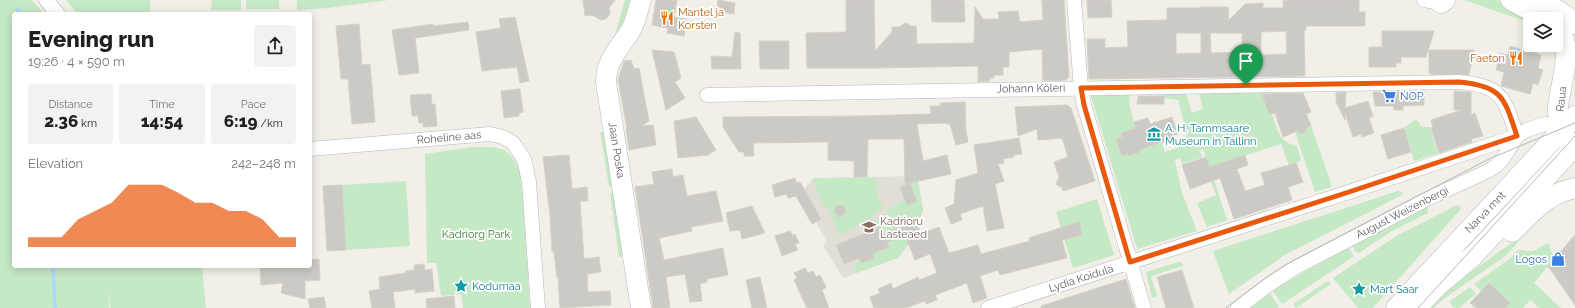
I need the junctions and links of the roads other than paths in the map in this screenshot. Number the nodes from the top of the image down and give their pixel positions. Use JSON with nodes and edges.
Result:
{"nodes":[{"id":1,"x":46,"y":0,"type":"edge"},
{"id":2,"x":641,"y":0,"type":"edge"},
{"id":3,"x":1074,"y":0,"type":"edge"},
{"id":4,"x":1511,"y":0,"type":"edge"},
{"id":5,"x":1542,"y":0,"type":"edge"},
{"id":6,"x":56,"y":12,"type":"edge"},
{"id":7,"x":1532,"y":12,"type":"edge"},
{"id":8,"x":1575,"y":24,"type":"edge"},
{"id":9,"x":1563,"y":33,"type":"edge"},
{"id":10,"x":1081,"y":88,"type":"junction"},
{"id":11,"x":707,"y":95,"type":"dead end"},
{"id":12,"x":1569,"y":123,"type":"edge"},
{"id":13,"x":1517,"y":136,"type":"junction"},
{"id":14,"x":312,"y":149,"type":"edge"},
{"id":15,"x":1574,"y":154,"type":"edge"},
{"id":16,"x":1525,"y":170,"type":"junction"},
{"id":17,"x":1575,"y":188,"type":"edge"},
{"id":18,"x":1473,"y":256,"type":"junction"},
{"id":19,"x":1130,"y":262,"type":"junction"},
{"id":20,"x":538,"y":308,"type":"edge"},
{"id":21,"x":641,"y":308,"type":"edge"},
{"id":22,"x":988,"y":308,"type":"edge"},
{"id":23,"x":1144,"y":308,"type":"edge"},
{"id":24,"x":1238,"y":308,"type":"edge"},
{"id":25,"x":1396,"y":308,"type":"edge"},
{"id":26,"x":1416,"y":308,"type":"edge"}],
"edges":[{"from":1,"to":6,"type":"street"},
{"from":2,"to":21,"type":"street","name":"Jaan Poska"},
{"from":3,"to":10,"type":"street"},
{"from":4,"to":7,"type":"street"},
{"from":5,"to":8,"type":"street"},
{"from":9,"to":12,"type":"street","name":"Raua"},
{"from":10,"to":11,"type":"street","name":"Johann Köleri"},
{"from":10,"to":13,"type":"street","name":"Johann Köleri"},
{"from":10,"to":19,"type":"street"},
{"from":12,"to":13,"type":"street"},
{"from":12,"to":15,"type":"street","name":"Raua"},
{"from":12,"to":16,"type":"street","name":"Narva mnt"},
{"from":13,"to":19,"type":"street","name":"Lydia Koidula"},
{"from":13,"to":24,"type":"street","name":"August Weizenbergi"},
{"from":14,"to":20,"type":"street","name":"Roheline aas"},
{"from":15,"to":16,"type":"street"},
{"from":15,"to":18,"type":"street","name":"Narva mnt"},
{"from":16,"to":25,"type":"street","name":"Narva mnt"},
{"from":17,"to":18,"type":"street"},
{"from":18,"to":26,"type":"street","name":"Narva mnt"},
{"from":19,"to":22,"type":"street","name":"Lydia Koidula"},
{"from":19,"to":23,"type":"street"}]}
